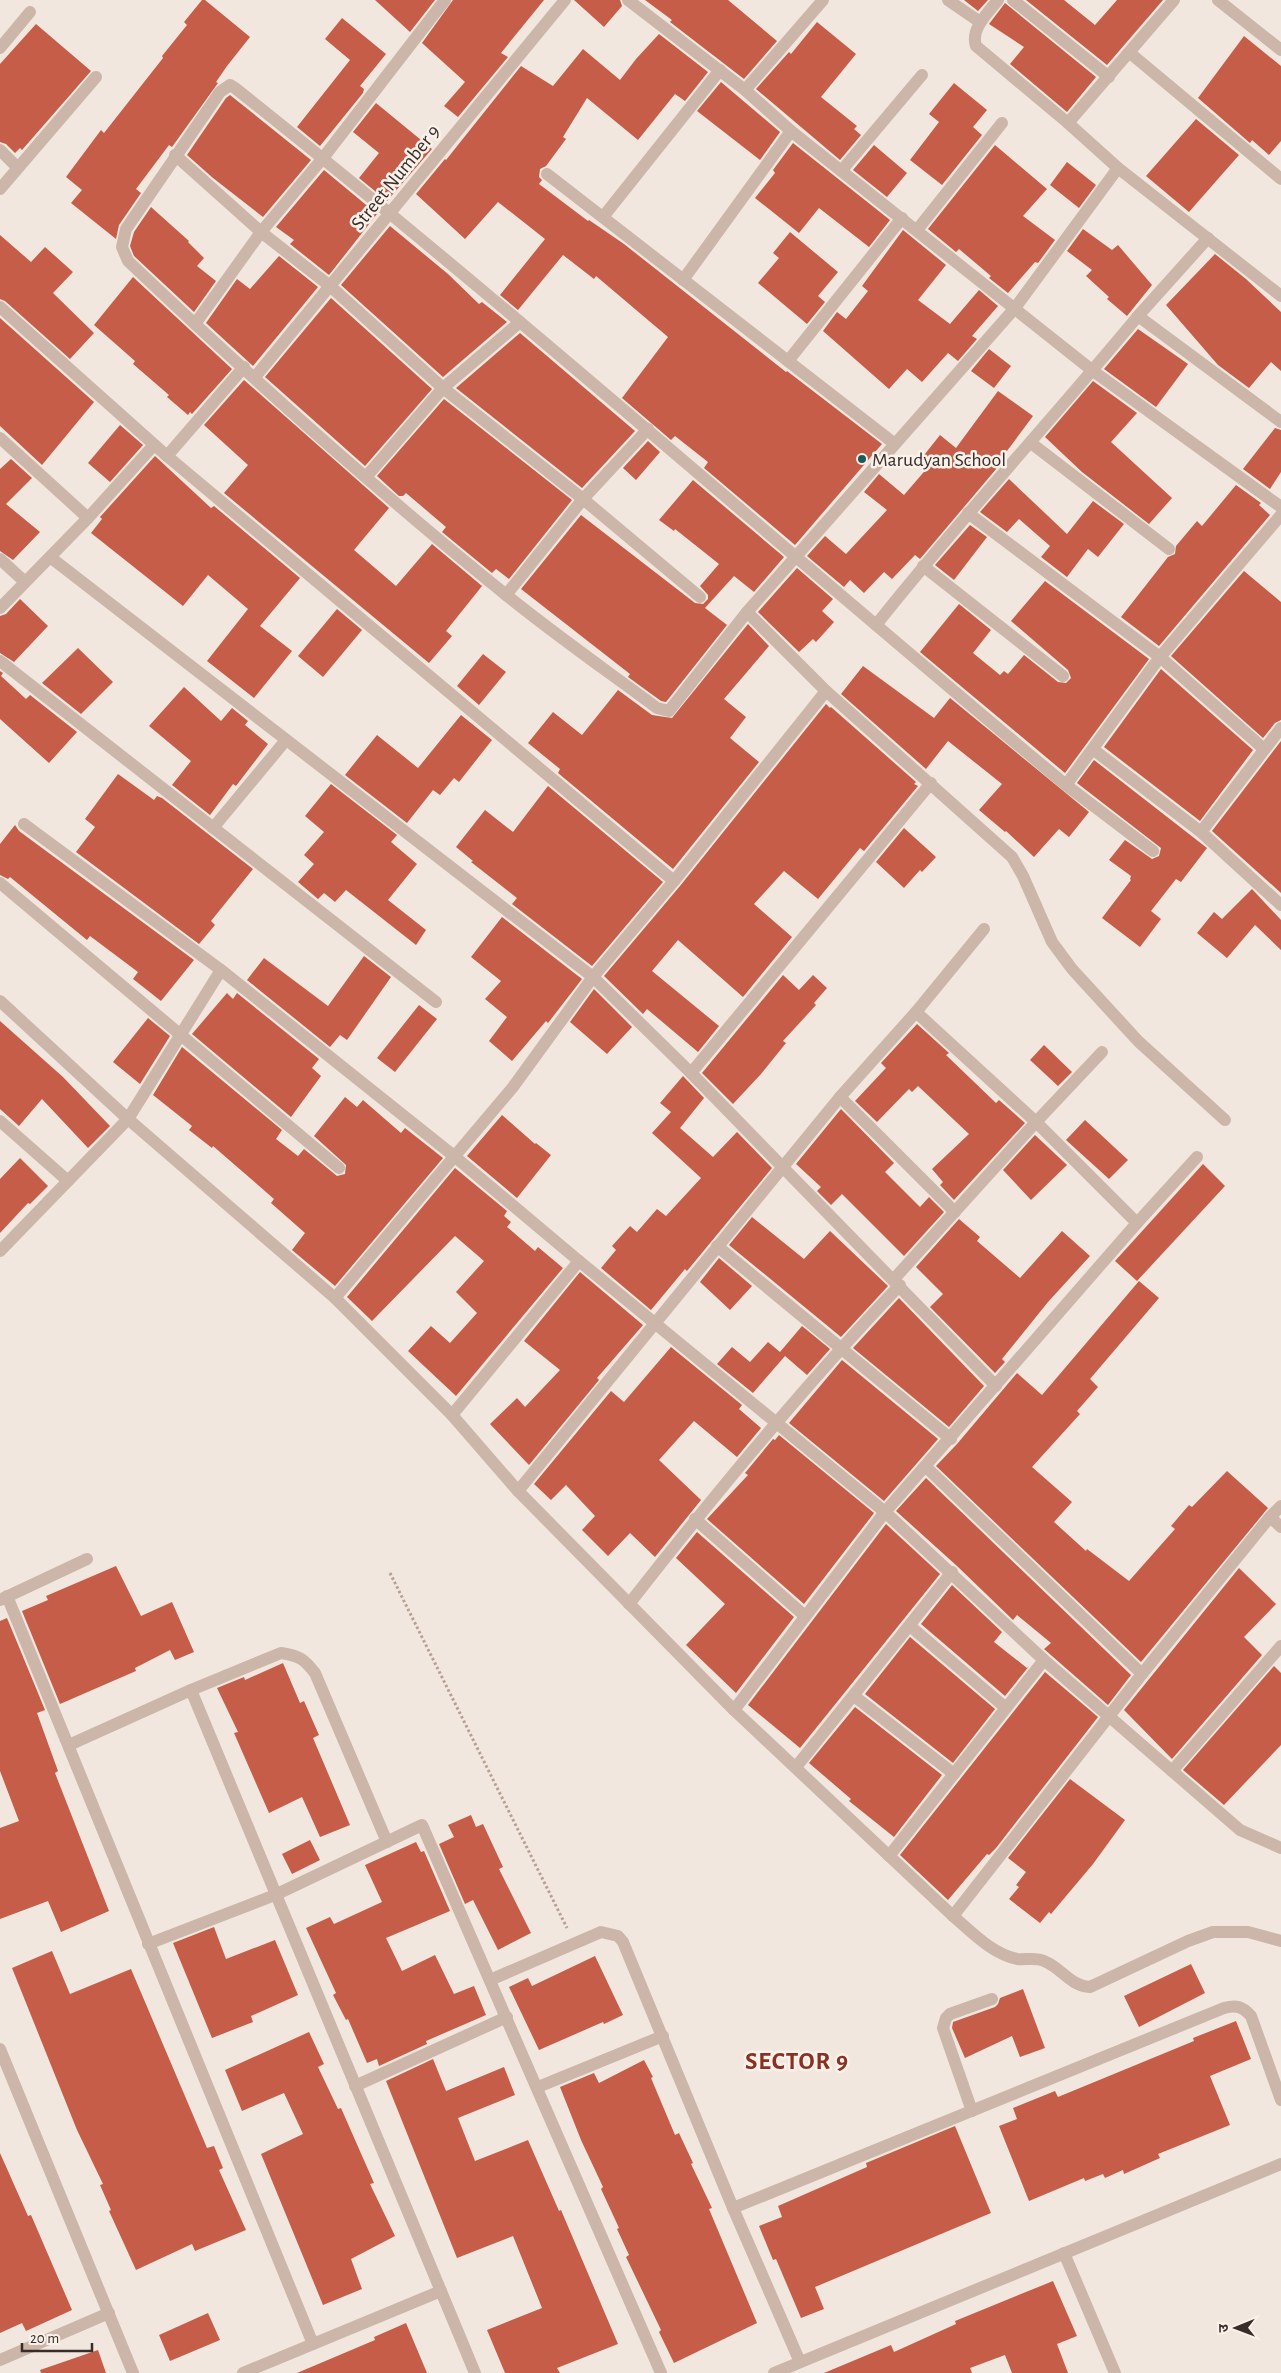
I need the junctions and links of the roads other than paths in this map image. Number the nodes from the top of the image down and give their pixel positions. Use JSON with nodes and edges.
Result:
{"nodes":[{"id":1,"x":445,"y":0,"type":"edge"},
{"id":2,"x":565,"y":0,"type":"edge"},
{"id":3,"x":628,"y":0,"type":"edge"},
{"id":4,"x":823,"y":0,"type":"edge"},
{"id":5,"x":948,"y":0,"type":"edge"},
{"id":6,"x":998,"y":0,"type":"edge"},
{"id":7,"x":1013,"y":0,"type":"edge"},
{"id":8,"x":1174,"y":0,"type":"edge"},
{"id":9,"x":1218,"y":0,"type":"edge"},
{"id":10,"x":30,"y":12,"type":"dead end"},
{"id":11,"x":980,"y":22,"type":"junction"},
{"id":12,"x":0,"y":48,"type":"edge"},
{"id":13,"x":1281,"y":50,"type":"edge"},
{"id":14,"x":1130,"y":53,"type":"junction"},
{"id":15,"x":720,"y":70,"type":"junction"},
{"id":16,"x":922,"y":75,"type":"dead end"},
{"id":17,"x":1109,"y":76,"type":"junction"},
{"id":18,"x":96,"y":77,"type":"dead end"},
{"id":19,"x":745,"y":90,"type":"junction"},
{"id":20,"x":1002,"y":123,"type":"dead end"},
{"id":21,"x":1068,"y":123,"type":"junction"},
{"id":22,"x":791,"y":131,"type":"junction"},
{"id":23,"x":0,"y":150,"type":"edge"},
{"id":24,"x":175,"y":155,"type":"junction"},
{"id":25,"x":323,"y":158,"type":"junction"},
{"id":26,"x":17,"y":167,"type":"junction"},
{"id":27,"x":1118,"y":168,"type":"junction"},
{"id":28,"x":842,"y":170,"type":"junction"},
{"id":29,"x":547,"y":174,"type":"dead end"},
{"id":30,"x":1281,"y":179,"type":"edge"},
{"id":31,"x":0,"y":189,"type":"edge"},
{"id":32,"x":390,"y":214,"type":"junction"},
{"id":33,"x":603,"y":217,"type":"junction"},
{"id":34,"x":902,"y":218,"type":"junction"},
{"id":35,"x":917,"y":230,"type":"junction"},
{"id":36,"x":261,"y":232,"type":"junction"},
{"id":37,"x":1208,"y":238,"type":"junction"},
{"id":38,"x":683,"y":280,"type":"junction"},
{"id":39,"x":330,"y":286,"type":"junction"},
{"id":40,"x":1281,"y":296,"type":"edge"},
{"id":41,"x":0,"y":307,"type":"edge"},
{"id":42,"x":1016,"y":308,"type":"junction"},
{"id":43,"x":1138,"y":316,"type":"junction"},
{"id":44,"x":520,"y":322,"type":"junction"},
{"id":45,"x":195,"y":324,"type":"junction"},
{"id":46,"x":788,"y":361,"type":"junction"},
{"id":47,"x":244,"y":367,"type":"junction"},
{"id":48,"x":1093,"y":371,"type":"junction"},
{"id":49,"x":255,"y":377,"type":"junction"},
{"id":50,"x":442,"y":388,"type":"junction"},
{"id":51,"x":1281,"y":422,"type":"edge"},
{"id":52,"x":648,"y":429,"type":"junction"},
{"id":53,"x":0,"y":438,"type":"edge"},
{"id":54,"x":1031,"y":443,"type":"junction"},
{"id":55,"x":895,"y":444,"type":"junction"},
{"id":56,"x":154,"y":445,"type":"junction"},
{"id":57,"x":168,"y":456,"type":"junction"},
{"id":58,"x":366,"y":477,"type":"junction"},
{"id":59,"x":583,"y":499,"type":"junction"},
{"id":60,"x":1281,"y":507,"type":"edge"},
{"id":61,"x":968,"y":513,"type":"junction"},
{"id":62,"x":1281,"y":515,"type":"edge"},
{"id":63,"x":88,"y":518,"type":"junction"},
{"id":64,"x":1169,"y":550,"type":"dead end"},
{"id":65,"x":50,"y":557,"type":"junction"},
{"id":66,"x":797,"y":557,"type":"junction"},
{"id":67,"x":0,"y":559,"type":"edge"},
{"id":68,"x":923,"y":566,"type":"junction"},
{"id":69,"x":25,"y":582,"type":"junction"},
{"id":70,"x":506,"y":595,"type":"junction"},
{"id":71,"x":700,"y":597,"type":"dead end"},
{"id":72,"x":0,"y":608,"type":"edge"},
{"id":73,"x":747,"y":612,"type":"junction"},
{"id":74,"x":876,"y":625,"type":"junction"},
{"id":75,"x":1160,"y":657,"type":"junction"},
{"id":76,"x":0,"y":661,"type":"edge"},
{"id":77,"x":1063,"y":676,"type":"dead end"},
{"id":78,"x":826,"y":691,"type":"junction"},
{"id":79,"x":1281,"y":728,"type":"edge"},
{"id":80,"x":286,"y":740,"type":"junction"},
{"id":81,"x":1264,"y":749,"type":"junction"},
{"id":82,"x":1094,"y":750,"type":"junction"},
{"id":83,"x":931,"y":784,"type":"junction"},
{"id":84,"x":1066,"y":785,"type":"junction"},
{"id":85,"x":24,"y":824,"type":"dead end"},
{"id":86,"x":213,"y":828,"type":"junction"},
{"id":87,"x":1201,"y":832,"type":"junction"},
{"id":88,"x":1153,"y":851,"type":"dead end"},
{"id":89,"x":674,"y":881,"type":"junction"},
{"id":90,"x":0,"y":883,"type":"edge"},
{"id":91,"x":1281,"y":905,"type":"edge"},
{"id":92,"x":984,"y":929,"type":"dead end"},
{"id":93,"x":221,"y":970,"type":"junction"},
{"id":94,"x":593,"y":977,"type":"junction"},
{"id":95,"x":0,"y":1001,"type":"edge"},
{"id":96,"x":436,"y":1002,"type":"dead end"},
{"id":97,"x":916,"y":1012,"type":"junction"},
{"id":98,"x":180,"y":1035,"type":"junction"},
{"id":99,"x":1102,"y":1052,"type":"dead end"},
{"id":100,"x":691,"y":1072,"type":"junction"},
{"id":101,"x":840,"y":1097,"type":"junction"},
{"id":102,"x":128,"y":1119,"type":"junction"},
{"id":103,"x":1226,"y":1120,"type":"dead end"},
{"id":104,"x":0,"y":1121,"type":"edge"},
{"id":105,"x":1036,"y":1122,"type":"junction"},
{"id":106,"x":454,"y":1156,"type":"junction"},
{"id":107,"x":1197,"y":1157,"type":"dead end"},
{"id":108,"x":783,"y":1167,"type":"junction"},
{"id":109,"x":338,"y":1168,"type":"dead end"},
{"id":110,"x":68,"y":1181,"type":"junction"},
{"id":111,"x":955,"y":1212,"type":"junction"},
{"id":112,"x":1137,"y":1223,"type":"junction"},
{"id":113,"x":2,"y":1244,"type":"edge"},
{"id":114,"x":717,"y":1246,"type":"junction"},
{"id":115,"x":578,"y":1261,"type":"junction"},
{"id":116,"x":897,"y":1282,"type":"junction"},
{"id":117,"x":335,"y":1298,"type":"junction"},
{"id":118,"x":654,"y":1323,"type":"junction"},
{"id":119,"x":840,"y":1348,"type":"junction"},
{"id":120,"x":996,"y":1386,"type":"junction"},
{"id":121,"x":452,"y":1415,"type":"junction"},
{"id":122,"x":776,"y":1424,"type":"junction"},
{"id":123,"x":951,"y":1439,"type":"junction"},
{"id":124,"x":926,"y":1467,"type":"junction"},
{"id":125,"x":518,"y":1491,"type":"junction"},
{"id":126,"x":1281,"y":1506,"type":"edge"},
{"id":127,"x":885,"y":1512,"type":"junction"},
{"id":128,"x":1270,"y":1517,"type":"junction"},
{"id":129,"x":695,"y":1519,"type":"junction"},
{"id":130,"x":1281,"y":1527,"type":"edge"},
{"id":131,"x":87,"y":1559,"type":"dead end"},
{"id":132,"x":952,"y":1572,"type":"junction"},
{"id":133,"x":4,"y":1598,"type":"edge"},
{"id":134,"x":629,"y":1604,"type":"junction"},
{"id":135,"x":805,"y":1616,"type":"junction"},
{"id":136,"x":910,"y":1626,"type":"junction"},
{"id":137,"x":1281,"y":1646,"type":"edge"},
{"id":138,"x":1044,"y":1660,"type":"junction"},
{"id":139,"x":1142,"y":1674,"type":"junction"},
{"id":140,"x":191,"y":1690,"type":"junction"},
{"id":141,"x":854,"y":1696,"type":"junction"},
{"id":142,"x":1006,"y":1708,"type":"junction"},
{"id":143,"x":734,"y":1710,"type":"junction"},
{"id":144,"x":1108,"y":1716,"type":"junction"},
{"id":145,"x":69,"y":1746,"type":"junction"},
{"id":146,"x":796,"y":1767,"type":"junction"},
{"id":147,"x":1172,"y":1771,"type":"junction"},
{"id":148,"x":954,"y":1774,"type":"junction"},
{"id":149,"x":387,"y":1842,"type":"junction"},
{"id":150,"x":1281,"y":1848,"type":"edge"},
{"id":151,"x":889,"y":1856,"type":"junction"},
{"id":152,"x":275,"y":1895,"type":"junction"},
{"id":153,"x":953,"y":1916,"type":"junction"},
{"id":154,"x":1281,"y":1941,"type":"edge"},
{"id":155,"x":148,"y":1944,"type":"junction"},
{"id":156,"x":490,"y":1980,"type":"junction"},
{"id":157,"x":992,"y":1999,"type":"dead end"},
{"id":158,"x":507,"y":2017,"type":"junction"},
{"id":159,"x":663,"y":2036,"type":"junction"},
{"id":160,"x":0,"y":2049,"type":"edge"},
{"id":161,"x":355,"y":2086,"type":"junction"},
{"id":162,"x":538,"y":2087,"type":"junction"},
{"id":163,"x":1281,"y":2100,"type":"edge"},
{"id":164,"x":972,"y":2111,"type":"junction"},
{"id":165,"x":1281,"y":2164,"type":"edge"},
{"id":166,"x":733,"y":2208,"type":"junction"},
{"id":167,"x":1064,"y":2253,"type":"junction"},
{"id":168,"x":440,"y":2291,"type":"junction"},
{"id":169,"x":108,"y":2314,"type":"junction"},
{"id":170,"x":313,"y":2344,"type":"junction"},
{"id":171,"x":0,"y":2360,"type":"edge"},
{"id":172,"x":800,"y":2362,"type":"junction"},
{"id":173,"x":133,"y":2373,"type":"edge"},
{"id":174,"x":243,"y":2373,"type":"edge"},
{"id":175,"x":475,"y":2373,"type":"edge"},
{"id":176,"x":661,"y":2373,"type":"edge"},
{"id":177,"x":774,"y":2373,"type":"edge"},
{"id":178,"x":1115,"y":2373,"type":"edge"}],
"edges":[{"from":1,"to":25,"type":"street"},
{"from":2,"to":32,"type":"street","name":"Street Number 9"},
{"from":3,"to":15,"type":"street"},
{"from":4,"to":19,"type":"street"},
{"from":5,"to":11,"type":"street"},
{"from":6,"to":11,"type":"street"},
{"from":7,"to":17,"type":"street"},
{"from":8,"to":14,"type":"street"},
{"from":9,"to":13,"type":"street"},
{"from":10,"to":12,"type":"street"},
{"from":11,"to":21,"type":"street"},
{"from":14,"to":17,"type":"street"},
{"from":14,"to":30,"type":"street"},
{"from":15,"to":19,"type":"street"},
{"from":15,"to":33,"type":"street"},
{"from":16,"to":28,"type":"street"},
{"from":17,"to":21,"type":"street"},
{"from":18,"to":26,"type":"street"},
{"from":19,"to":22,"type":"street"},
{"from":20,"to":35,"type":"street"},
{"from":21,"to":27,"type":"street"},
{"from":22,"to":28,"type":"street"},
{"from":22,"to":38,"type":"street"},
{"from":23,"to":26,"type":"street"},
{"from":24,"to":25,"type":"street"},
{"from":24,"to":36,"type":"street"},
{"from":24,"to":45,"type":"street"},
{"from":25,"to":32,"type":"street"},
{"from":25,"to":36,"type":"street"},
{"from":26,"to":31,"type":"street"},
{"from":27,"to":37,"type":"street"},
{"from":27,"to":42,"type":"street"},
{"from":28,"to":34,"type":"street"},
{"from":29,"to":33,"type":"street"},
{"from":32,"to":39,"type":"street","name":"Street Number 9"},
{"from":32,"to":44,"type":"street"},
{"from":33,"to":38,"type":"street"},
{"from":34,"to":35,"type":"street"},
{"from":34,"to":46,"type":"street"},
{"from":35,"to":42,"type":"street"},
{"from":36,"to":39,"type":"street"},
{"from":36,"to":45,"type":"street"},
{"from":37,"to":40,"type":"street"},
{"from":37,"to":43,"type":"street"},
{"from":38,"to":46,"type":"street"},
{"from":39,"to":49,"type":"street","name":"Street Number 9"},
{"from":39,"to":50,"type":"street"},
{"from":41,"to":56,"type":"street"},
{"from":42,"to":48,"type":"street"},
{"from":42,"to":55,"type":"street"},
{"from":43,"to":48,"type":"street"},
{"from":43,"to":51,"type":"street"},
{"from":44,"to":50,"type":"street"},
{"from":44,"to":52,"type":"street"},
{"from":45,"to":47,"type":"street"},
{"from":46,"to":55,"type":"street"},
{"from":47,"to":49,"type":"street"},
{"from":47,"to":57,"type":"street"},
{"from":48,"to":54,"type":"street"},
{"from":48,"to":60,"type":"street"},
{"from":49,"to":58,"type":"street"},
{"from":50,"to":58,"type":"street"},
{"from":50,"to":59,"type":"street"},
{"from":52,"to":59,"type":"street"},
{"from":52,"to":66,"type":"street"},
{"from":53,"to":63,"type":"street"},
{"from":54,"to":61,"type":"street"},
{"from":54,"to":64,"type":"street"},
{"from":55,"to":66,"type":"street"},
{"from":56,"to":57,"type":"street"},
{"from":56,"to":63,"type":"street"},
{"from":57,"to":89,"type":"street"},
{"from":58,"to":70,"type":"street"},
{"from":59,"to":70,"type":"street"},
{"from":59,"to":71,"type":"street"},
{"from":61,"to":68,"type":"street"},
{"from":61,"to":75,"type":"street"},
{"from":62,"to":75,"type":"street"},
{"from":63,"to":65,"type":"street"},
{"from":65,"to":69,"type":"street"},
{"from":65,"to":80,"type":"street"},
{"from":66,"to":73,"type":"street"},
{"from":66,"to":74,"type":"street"},
{"from":67,"to":69,"type":"street"},
{"from":68,"to":74,"type":"street"},
{"from":68,"to":77,"type":"street"},
{"from":69,"to":72,"type":"street"},
{"from":70,"to":73,"type":"street"},
{"from":73,"to":78,"type":"street"},
{"from":74,"to":84,"type":"street"},
{"from":75,"to":81,"type":"street"},
{"from":75,"to":82,"type":"street"},
{"from":76,"to":86,"type":"street"},
{"from":78,"to":83,"type":"street"},
{"from":78,"to":89,"type":"street"},
{"from":79,"to":81,"type":"street"},
{"from":80,"to":86,"type":"street"},
{"from":80,"to":94,"type":"street"},
{"from":81,"to":87,"type":"street"},
{"from":82,"to":84,"type":"street"},
{"from":82,"to":87,"type":"street"},
{"from":83,"to":100,"type":"street"},
{"from":83,"to":103,"type":"street"},
{"from":84,"to":88,"type":"street"},
{"from":85,"to":93,"type":"street"},
{"from":86,"to":96,"type":"street"},
{"from":87,"to":91,"type":"street"},
{"from":89,"to":94,"type":"street"},
{"from":90,"to":98,"type":"street"},
{"from":92,"to":97,"type":"street"},
{"from":93,"to":98,"type":"street"},
{"from":93,"to":106,"type":"street"},
{"from":94,"to":100,"type":"street"},
{"from":94,"to":106,"type":"street"},
{"from":95,"to":102,"type":"street"},
{"from":97,"to":101,"type":"street"},
{"from":97,"to":105,"type":"street"},
{"from":98,"to":102,"type":"street"},
{"from":98,"to":109,"type":"street"},
{"from":99,"to":105,"type":"street"},
{"from":100,"to":108,"type":"street"},
{"from":101,"to":108,"type":"street"},
{"from":101,"to":111,"type":"street"},
{"from":102,"to":110,"type":"street"},
{"from":102,"to":117,"type":"street"},
{"from":104,"to":110,"type":"street"},
{"from":105,"to":111,"type":"street"},
{"from":105,"to":112,"type":"street"},
{"from":106,"to":115,"type":"street"},
{"from":106,"to":117,"type":"street"},
{"from":107,"to":112,"type":"street"},
{"from":108,"to":114,"type":"street"},
{"from":108,"to":116,"type":"street"},
{"from":110,"to":113,"type":"street"},
{"from":111,"to":116,"type":"street"},
{"from":112,"to":120,"type":"street"},
{"from":114,"to":118,"type":"street"},
{"from":114,"to":119,"type":"street"},
{"from":115,"to":118,"type":"street"},
{"from":115,"to":121,"type":"street"},
{"from":116,"to":119,"type":"street"},
{"from":116,"to":120,"type":"street"},
{"from":117,"to":121,"type":"street"},
{"from":118,"to":122,"type":"street"},
{"from":118,"to":125,"type":"street"},
{"from":119,"to":122,"type":"street"},
{"from":119,"to":123,"type":"street"},
{"from":120,"to":123,"type":"street"},
{"from":121,"to":125,"type":"street"},
{"from":122,"to":127,"type":"street"},
{"from":122,"to":129,"type":"street"},
{"from":123,"to":124,"type":"street"},
{"from":124,"to":127,"type":"street"},
{"from":124,"to":139,"type":"street"},
{"from":125,"to":134,"type":"street"},
{"from":126,"to":128,"type":"street"},
{"from":127,"to":132,"type":"street"},
{"from":127,"to":135,"type":"street"},
{"from":128,"to":130,"type":"street"},
{"from":128,"to":139,"type":"street"},
{"from":129,"to":134,"type":"street"},
{"from":129,"to":135,"type":"street"},
{"from":131,"to":133,"type":"street"},
{"from":132,"to":136,"type":"street"},
{"from":132,"to":138,"type":"street"},
{"from":133,"to":145,"type":"street"},
{"from":134,"to":143,"type":"street"},
{"from":135,"to":143,"type":"street"},
{"from":136,"to":141,"type":"street"},
{"from":136,"to":142,"type":"street"},
{"from":137,"to":147,"type":"street"},
{"from":138,"to":142,"type":"street"},
{"from":138,"to":144,"type":"street"},
{"from":139,"to":144,"type":"street"},
{"from":140,"to":145,"type":"street"},
{"from":140,"to":149,"type":"street"},
{"from":140,"to":152,"type":"street"},
{"from":141,"to":146,"type":"street"},
{"from":141,"to":148,"type":"street"},
{"from":142,"to":148,"type":"street"},
{"from":143,"to":146,"type":"street"},
{"from":144,"to":147,"type":"street"},
{"from":144,"to":153,"type":"street"},
{"from":145,"to":155,"type":"street"},
{"from":146,"to":151,"type":"street"},
{"from":147,"to":150,"type":"street"},
{"from":148,"to":151,"type":"street"},
{"from":149,"to":152,"type":"street"},
{"from":149,"to":156,"type":"street"},
{"from":151,"to":153,"type":"street"},
{"from":152,"to":155,"type":"street"},
{"from":152,"to":161,"type":"street"},
{"from":153,"to":154,"type":"street"},
{"from":155,"to":170,"type":"street"},
{"from":156,"to":158,"type":"street"},
{"from":156,"to":159,"type":"street"},
{"from":157,"to":164,"type":"street"},
{"from":158,"to":161,"type":"street"},
{"from":158,"to":162,"type":"street"},
{"from":159,"to":162,"type":"street"},
{"from":159,"to":166,"type":"street"},
{"from":160,"to":169,"type":"street"},
{"from":161,"to":168,"type":"street"},
{"from":162,"to":176,"type":"street"},
{"from":163,"to":164,"type":"street"},
{"from":164,"to":166,"type":"street"},
{"from":165,"to":167,"type":"street"},
{"from":166,"to":172,"type":"street"},
{"from":167,"to":172,"type":"street"},
{"from":167,"to":178,"type":"street"},
{"from":168,"to":170,"type":"street"},
{"from":168,"to":175,"type":"street"},
{"from":169,"to":171,"type":"street"},
{"from":169,"to":173,"type":"street"},
{"from":170,"to":174,"type":"street"},
{"from":172,"to":177,"type":"street"}]}
